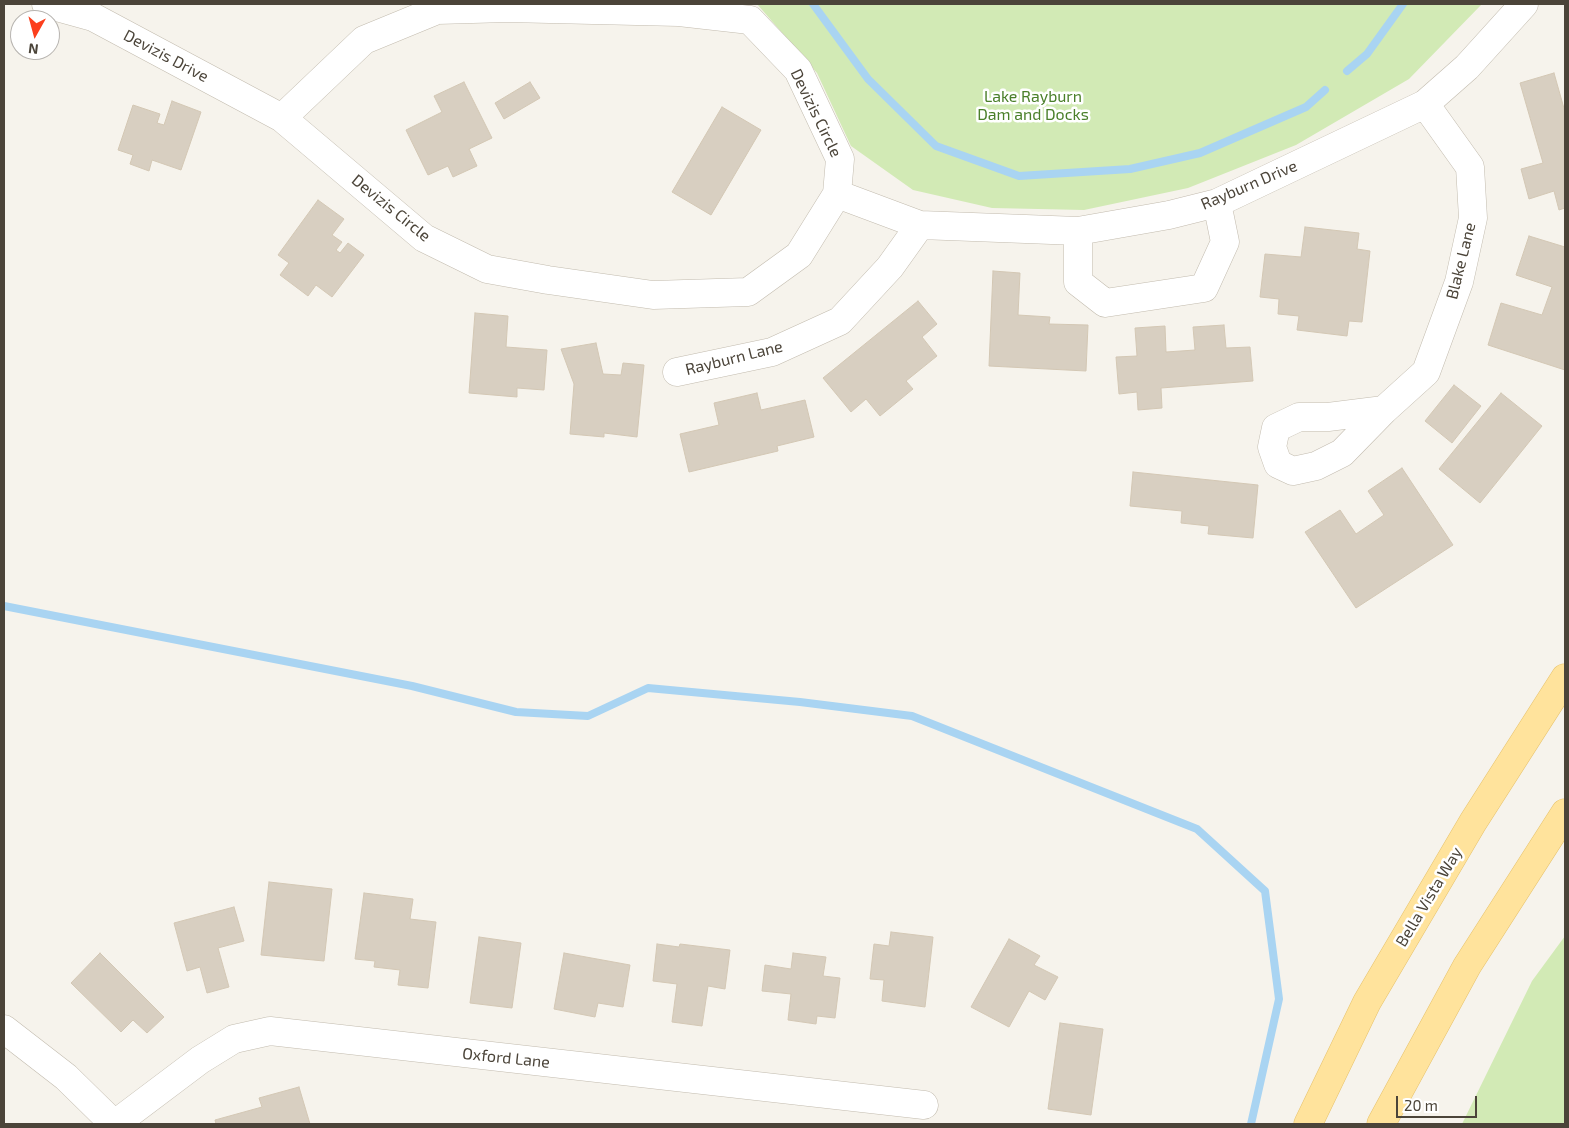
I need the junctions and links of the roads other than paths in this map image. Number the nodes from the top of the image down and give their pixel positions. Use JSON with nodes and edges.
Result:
{"nodes":[{"id":1,"x":46,"y":4,"type":"edge"},
{"id":2,"x":1524,"y":4,"type":"edge"},
{"id":3,"x":1425,"y":104,"type":"junction"},
{"id":4,"x":282,"y":118,"type":"junction"},
{"id":5,"x":837,"y":194,"type":"junction"},
{"id":6,"x":1216,"y":203,"type":"junction"},
{"id":7,"x":920,"y":225,"type":"junction"},
{"id":8,"x":1078,"y":231,"type":"junction"},
{"id":9,"x":677,"y":372,"type":"dead end"},
{"id":10,"x":1384,"y":410,"type":"dead end"},
{"id":11,"x":1565,"y":678,"type":"edge"},
{"id":12,"x":1565,"y":814,"type":"edge"},
{"id":13,"x":4,"y":1029,"type":"edge"},
{"id":14,"x":924,"y":1105,"type":"dead end"},
{"id":15,"x":114,"y":1124,"type":"edge"},
{"id":16,"x":1308,"y":1124,"type":"edge"},
{"id":17,"x":1382,"y":1124,"type":"edge"}],
"edges":[{"from":1,"to":4,"type":"street","name":"Devizis Drive"},
{"from":2,"to":3,"type":"street","name":"Rayburn Drive"},
{"from":3,"to":6,"type":"street","name":"Rayburn Drive"},
{"from":3,"to":10,"type":"street","name":"Blake Lane"},
{"from":4,"to":5,"type":"street","name":"Devizis Circle"},
{"from":4,"to":5,"type":"street","name":"Devizis Circle"},
{"from":5,"to":7,"type":"street","name":"Rayburn Drive"},
{"from":6,"to":8,"type":"street","name":"Rayburn Drive"},
{"from":6,"to":8,"type":"street"},
{"from":7,"to":8,"type":"street","name":"Rayburn Drive"},
{"from":7,"to":9,"type":"street","name":"Rayburn Lane"},
{"from":11,"to":16,"type":"main road","name":"Bella Vista Way"},
{"from":12,"to":17,"type":"main road"},
{"from":13,"to":15,"type":"street"},
{"from":14,"to":15,"type":"street","name":"Oxford Lane"}]}
